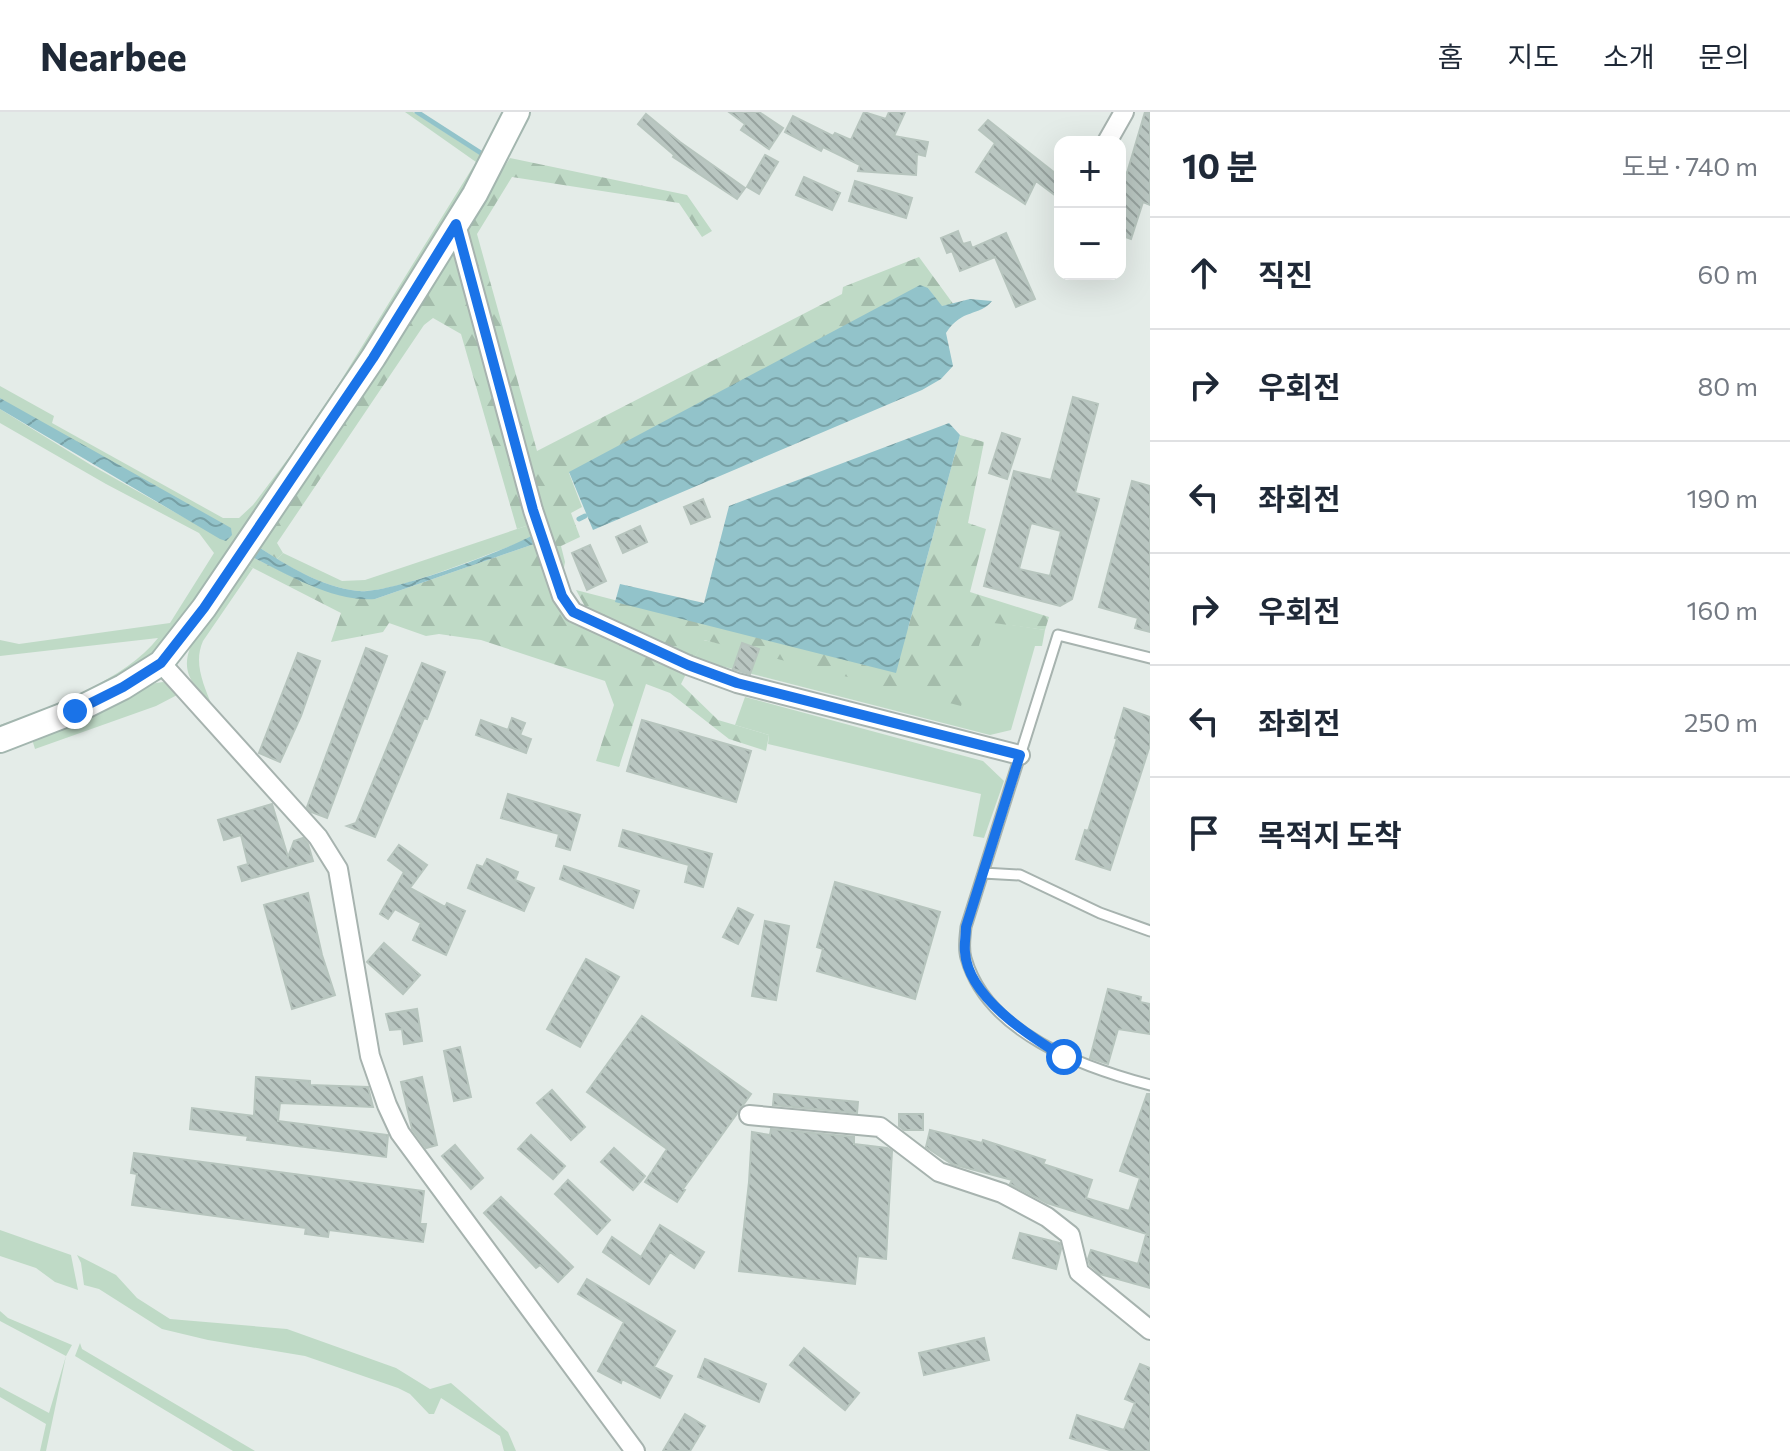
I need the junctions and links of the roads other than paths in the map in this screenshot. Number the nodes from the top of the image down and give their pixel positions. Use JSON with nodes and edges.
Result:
{"nodes":[{"id":1,"x":517,"y":112,"type":"edge"},
{"id":2,"x":1124,"y":112,"type":"edge"},
{"id":3,"x":1110,"y":136,"type":"edge"},
{"id":4,"x":456,"y":224,"type":"junction"},
{"id":5,"x":1150,"y":658,"type":"edge"},
{"id":6,"x":161,"y":663,"type":"junction"},
{"id":7,"x":0,"y":740,"type":"edge"},
{"id":8,"x":1020,"y":755,"type":"junction"},
{"id":9,"x":983,"y":873,"type":"junction"},
{"id":10,"x":1150,"y":931,"type":"edge"},
{"id":11,"x":1150,"y":1085,"type":"edge"},
{"id":12,"x":749,"y":1115,"type":"dead end"},
{"id":13,"x":1150,"y":1330,"type":"edge"},
{"id":14,"x":635,"y":1451,"type":"edge"}],
"edges":[{"from":1,"to":4,"type":"main road"},
{"from":2,"to":3,"type":"street"},
{"from":4,"to":6,"type":"main road"},
{"from":4,"to":8,"type":"street"},
{"from":5,"to":8,"type":"lane"},
{"from":6,"to":7,"type":"main road"},
{"from":6,"to":14,"type":"street"},
{"from":8,"to":9,"type":"lane"},
{"from":9,"to":10,"type":"lane"},
{"from":9,"to":11,"type":"lane"},
{"from":12,"to":13,"type":"street"}]}
